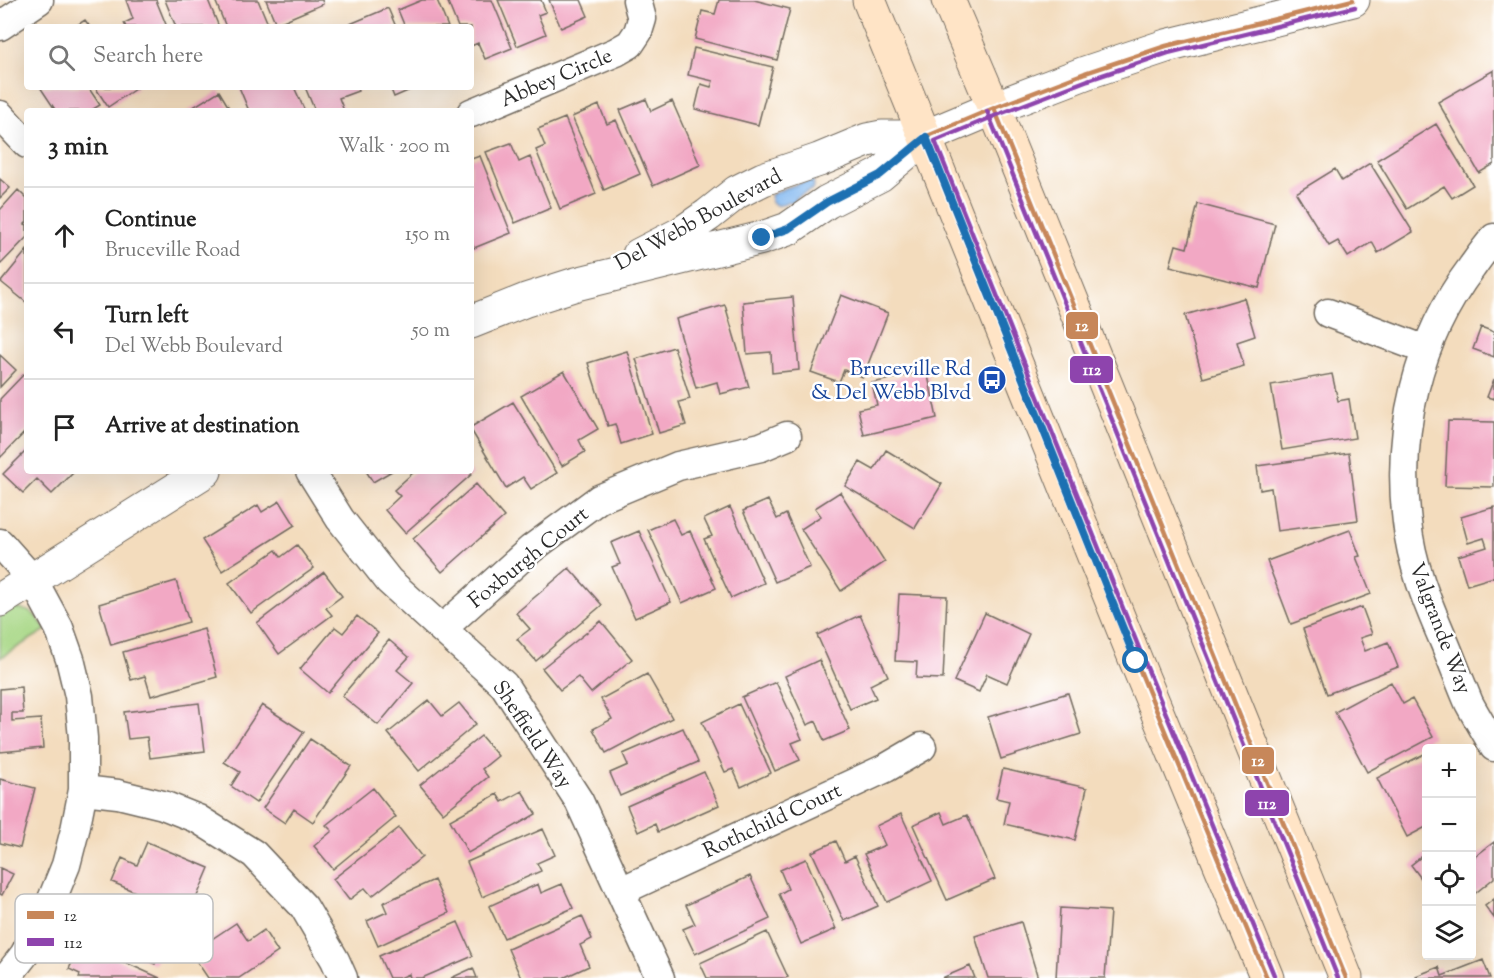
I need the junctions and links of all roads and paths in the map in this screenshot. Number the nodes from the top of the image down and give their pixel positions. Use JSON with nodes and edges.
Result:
{"nodes":[{"id":1,"x":39,"y":0,"type":"edge"},
{"id":2,"x":637,"y":0,"type":"edge"},
{"id":3,"x":869,"y":0,"type":"edge"},
{"id":4,"x":948,"y":0,"type":"edge"},
{"id":5,"x":1353,"y":0,"type":"edge"},
{"id":6,"x":0,"y":26,"type":"edge"},
{"id":7,"x":994,"y":108,"type":"junction"},
{"id":8,"x":474,"y":113,"type":"edge"},
{"id":9,"x":0,"y":115,"type":"edge"},
{"id":10,"x":926,"y":137,"type":"junction"},
{"id":11,"x":24,"y":141,"type":"edge"},
{"id":12,"x":1494,"y":238,"type":"edge"},
{"id":13,"x":576,"y":284,"type":"junction"},
{"id":14,"x":1328,"y":314,"type":"dead end"},
{"id":15,"x":474,"y":321,"type":"edge"},
{"id":16,"x":1426,"y":350,"type":"junction"},
{"id":17,"x":787,"y":436,"type":"dead end"},
{"id":18,"x":200,"y":474,"type":"edge"},
{"id":19,"x":312,"y":474,"type":"edge"},
{"id":20,"x":0,"y":543,"type":"edge"},
{"id":21,"x":33,"y":580,"type":"junction"},
{"id":22,"x":0,"y":600,"type":"edge"},
{"id":23,"x":442,"y":629,"type":"junction"},
{"id":24,"x":922,"y":747,"type":"dead end"},
{"id":25,"x":1494,"y":747,"type":"edge"},
{"id":26,"x":83,"y":789,"type":"junction"},
{"id":27,"x":621,"y":891,"type":"junction"},
{"id":28,"x":54,"y":894,"type":"edge"},
{"id":29,"x":18,"y":963,"type":"edge"},
{"id":30,"x":6,"y":978,"type":"edge"},
{"id":31,"x":343,"y":978,"type":"edge"},
{"id":32,"x":660,"y":978,"type":"edge"},
{"id":33,"x":1267,"y":978,"type":"edge"},
{"id":34,"x":1346,"y":978,"type":"edge"}],
"edges":[{"from":1,"to":6,"type":"street"},
{"from":2,"to":8,"type":"street","name":"Abbey Circle"},
{"from":3,"to":10,"type":"main road"},
{"from":4,"to":7,"type":"main road"},
{"from":5,"to":7,"type":"street","name":"Del Webb Boulevard"},
{"from":7,"to":10,"type":"street","name":"Del Webb Boulevard"},
{"from":7,"to":34,"type":"main road"},
{"from":9,"to":11,"type":"street"},
{"from":10,"to":13,"type":"street","name":"Del Webb Boulevard"},
{"from":10,"to":13,"type":"street","name":"Del Webb Boulevard"},
{"from":10,"to":33,"type":"main road"},
{"from":12,"to":16,"type":"street","name":"Valgrande Way"},
{"from":13,"to":15,"type":"street","name":"Del Webb Boulevard"},
{"from":14,"to":16,"type":"street"},
{"from":16,"to":25,"type":"street","name":"Valgrande Way"},
{"from":17,"to":23,"type":"street","name":"Foxburgh Court"},
{"from":18,"to":21,"type":"street"},
{"from":19,"to":23,"type":"street","name":"Sheffield Way"},
{"from":20,"to":21,"type":"street"},
{"from":21,"to":22,"type":"street"},
{"from":21,"to":26,"type":"street"},
{"from":23,"to":27,"type":"street","name":"Sheffield Way"},
{"from":24,"to":27,"type":"street","name":"Rothchild Court"},
{"from":26,"to":28,"type":"street"},
{"from":26,"to":31,"type":"street"},
{"from":27,"to":32,"type":"street","name":"Sheffield Way"},
{"from":29,"to":30,"type":"street"}]}
